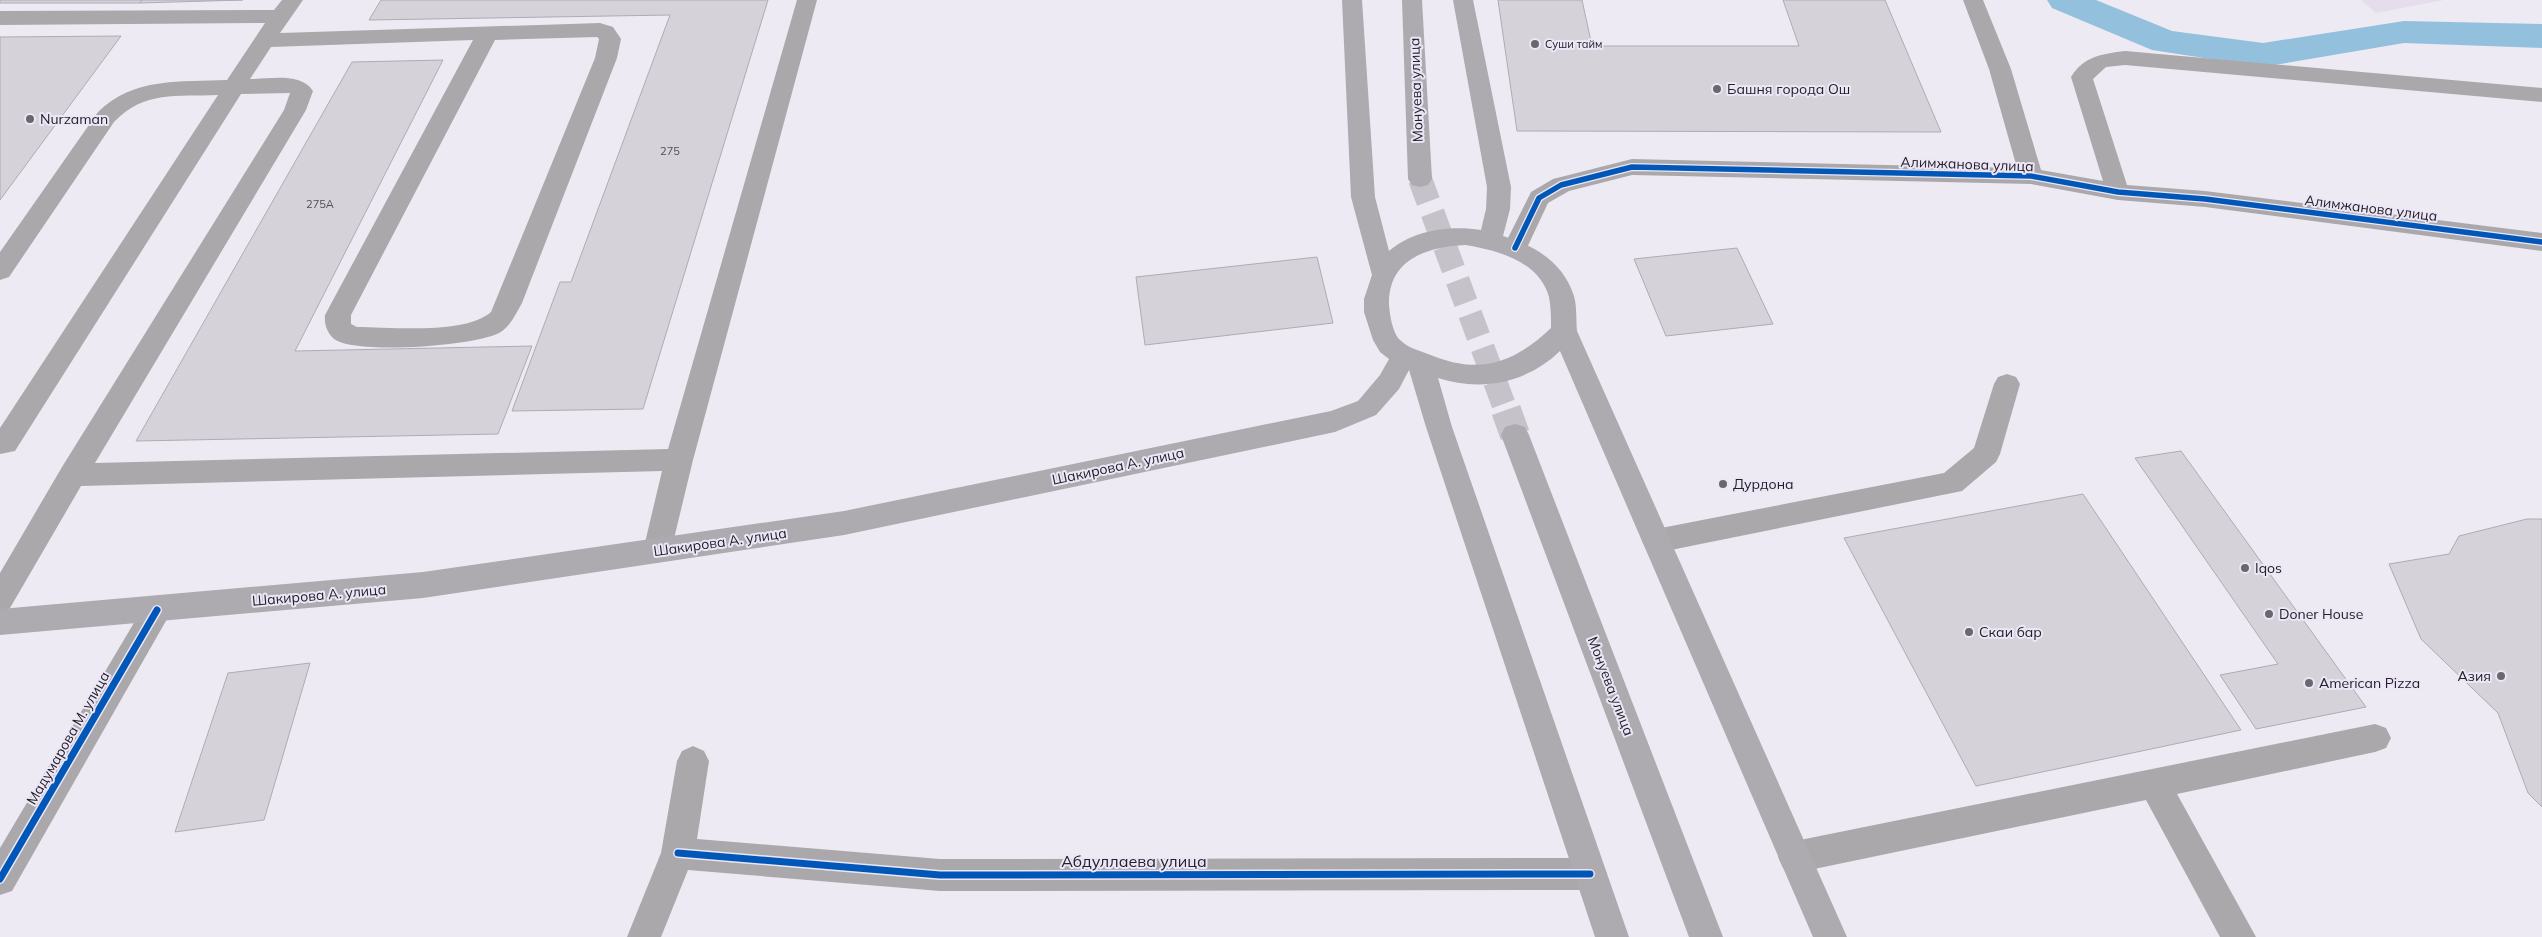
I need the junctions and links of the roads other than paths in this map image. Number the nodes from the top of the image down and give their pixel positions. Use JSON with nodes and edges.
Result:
{"nodes":[{"id":1,"x":808,"y":0,"type":"edge"},
{"id":2,"x":1352,"y":0,"type":"edge"},
{"id":3,"x":1412,"y":0,"type":"edge"},
{"id":4,"x":1463,"y":0,"type":"edge"},
{"id":5,"x":1973,"y":0,"type":"edge"},
{"id":6,"x":286,"y":8,"type":"edge"},
{"id":7,"x":0,"y":18,"type":"edge"},
{"id":8,"x":487,"y":35,"type":"junction"},
{"id":9,"x":265,"y":40,"type":"junction"},
{"id":10,"x":235,"y":86,"type":"junction"},
{"id":11,"x":2542,"y":95,"type":"edge"},
{"id":12,"x":2031,"y":176,"type":"junction"},
{"id":13,"x":1420,"y":179,"type":"tunnel mouth"},
{"id":14,"x":2118,"y":192,"type":"junction"},
{"id":15,"x":1490,"y":240,"type":"junction"},
{"id":16,"x":2542,"y":242,"type":"edge"},
{"id":17,"x":1515,"y":248,"type":"junction"},
{"id":18,"x":0,"y":271,"type":"edge"},
{"id":19,"x":1383,"y":273,"type":"junction"},
{"id":20,"x":1564,"y":331,"type":"junction"},
{"id":21,"x":1411,"y":359,"type":"junction"},
{"id":22,"x":2007,"y":384,"type":"dead end"},
{"id":23,"x":1515,"y":435,"type":"tunnel mouth"},
{"id":24,"x":2,"y":445,"type":"edge"},
{"id":25,"x":679,"y":460,"type":"junction"},
{"id":26,"x":72,"y":475,"type":"junction"},
{"id":27,"x":1656,"y":541,"type":"junction"},
{"id":28,"x":657,"y":551,"type":"junction"},
{"id":29,"x":0,"y":599,"type":"edge"},
{"id":30,"x":158,"y":610,"type":"junction"},
{"id":31,"x":0,"y":622,"type":"edge"},
{"id":32,"x":2375,"y":738,"type":"dead end"},
{"id":33,"x":692,"y":761,"type":"dead end"},
{"id":34,"x":2153,"y":782,"type":"junction"},
{"id":35,"x":678,"y":853,"type":"junction"},
{"id":36,"x":1795,"y":857,"type":"junction"},
{"id":37,"x":1590,"y":874,"type":"junction"},
{"id":38,"x":0,"y":880,"type":"edge"},
{"id":39,"x":644,"y":937,"type":"edge"},
{"id":40,"x":1612,"y":937,"type":"edge"},
{"id":41,"x":1706,"y":937,"type":"edge"},
{"id":42,"x":1830,"y":937,"type":"edge"},
{"id":43,"x":2239,"y":937,"type":"edge"}],
"edges":[{"from":1,"to":25,"type":"street"},
{"from":2,"to":19,"type":"main road"},
{"from":3,"to":13,"type":"main road","name":"Монуева улица"},
{"from":4,"to":15,"type":"main road"},
{"from":5,"to":12,"type":"street"},
{"from":6,"to":7,"type":"street"},
{"from":6,"to":9,"type":"street"},
{"from":8,"to":8,"type":"street"},
{"from":8,"to":9,"type":"street"},
{"from":9,"to":10,"type":"street"},
{"from":10,"to":18,"type":"street"},
{"from":10,"to":24,"type":"street"},
{"from":10,"to":26,"type":"street"},
{"from":11,"to":14,"type":"street"},
{"from":12,"to":14,"type":"street","name":"Алимжанова улица"},
{"from":12,"to":17,"type":"street","name":"Алимжанова улица"},
{"from":14,"to":16,"type":"street","name":"Алимжанова улица"},
{"from":15,"to":17,"type":"main road"},
{"from":15,"to":19,"type":"main road"},
{"from":17,"to":20,"type":"main road"},
{"from":19,"to":21,"type":"main road"},
{"from":20,"to":21,"type":"main road"},
{"from":20,"to":27,"type":"main road"},
{"from":21,"to":28,"type":"main road","name":"Шакирова А. улица"},
{"from":21,"to":37,"type":"main road"},
{"from":22,"to":27,"type":"street"},
{"from":23,"to":41,"type":"main road","name":"Монуева улица"},
{"from":25,"to":26,"type":"street"},
{"from":25,"to":28,"type":"street"},
{"from":26,"to":29,"type":"street"},
{"from":27,"to":36,"type":"main road"},
{"from":28,"to":30,"type":"main road","name":"Шакирова А. улица"},
{"from":30,"to":31,"type":"main road","name":"Шакирова А. улица"},
{"from":30,"to":38,"type":"street","name":"Мадумарова М. улица"},
{"from":32,"to":34,"type":"street"},
{"from":33,"to":35,"type":"street"},
{"from":34,"to":36,"type":"street"},
{"from":34,"to":43,"type":"street"},
{"from":35,"to":37,"type":"street","name":"Абдуллаева улица"},
{"from":35,"to":39,"type":"street"},
{"from":36,"to":42,"type":"main road"},
{"from":37,"to":40,"type":"main road"}]}
